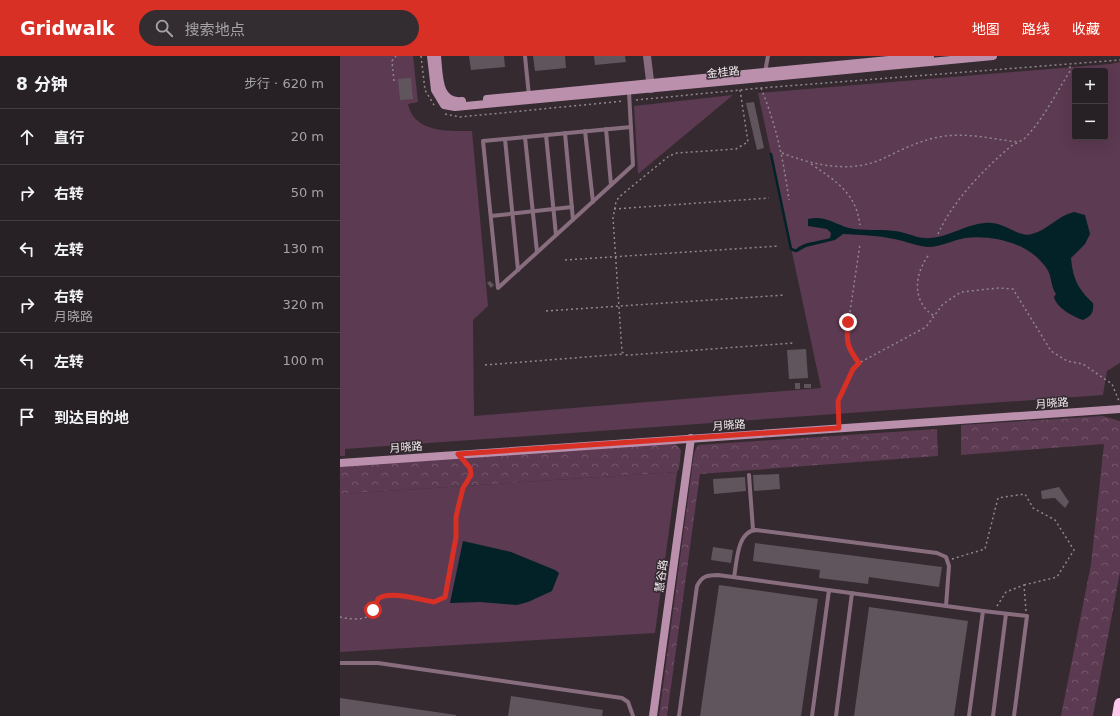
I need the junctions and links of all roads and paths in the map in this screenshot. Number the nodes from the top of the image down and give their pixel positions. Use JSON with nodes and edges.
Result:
{"nodes":[{"id":1,"x":396,"y":56,"type":"edge"},
{"id":2,"x":431,"y":56,"type":"edge"},
{"id":3,"x":437,"y":56,"type":"edge"},
{"id":4,"x":524,"y":56,"type":"edge"},
{"id":5,"x":647,"y":56,"type":"edge"},
{"id":6,"x":768,"y":56,"type":"edge"},
{"id":7,"x":993,"y":56,"type":"edge"},
{"id":8,"x":925,"y":58,"type":"edge"},
{"id":9,"x":1070,"y":64,"type":"dead end"},
{"id":10,"x":765,"y":72,"type":"junction"},
{"id":11,"x":758,"y":79,"type":"junction"},
{"id":12,"x":394,"y":81,"type":"dead end"},
{"id":13,"x":650,"y":86,"type":"junction"},
{"id":14,"x":740,"y":90,"type":"dead end"},
{"id":15,"x":629,"y":92,"type":"junction"},
{"id":16,"x":529,"y":98,"type":"junction"},
{"id":17,"x":454,"y":105,"type":"junction"},
{"id":18,"x":631,"y":126,"type":"junction"},
{"id":19,"x":606,"y":129,"type":"junction"},
{"id":20,"x":585,"y":131,"type":"junction"},
{"id":21,"x":565,"y":133,"type":"junction"},
{"id":22,"x":546,"y":134,"type":"junction"},
{"id":23,"x":525,"y":137,"type":"junction"},
{"id":24,"x":505,"y":138,"type":"junction"},
{"id":25,"x":1018,"y":142,"type":"junction"},
{"id":26,"x":782,"y":153,"type":"junction"},
{"id":27,"x":810,"y":163,"type":"junction"},
{"id":28,"x":611,"y":186,"type":"junction"},
{"id":29,"x":769,"y":198,"type":"dead end"},
{"id":30,"x":789,"y":200,"type":"dead end"},
{"id":31,"x":593,"y":202,"type":"junction"},
{"id":32,"x":572,"y":207,"type":"junction"},
{"id":33,"x":554,"y":209,"type":"junction"},
{"id":34,"x":614,"y":209,"type":"junction"},
{"id":35,"x":533,"y":211,"type":"junction"},
{"id":36,"x":513,"y":214,"type":"junction"},
{"id":37,"x":491,"y":216,"type":"junction"},
{"id":38,"x":573,"y":220,"type":"junction"},
{"id":39,"x":860,"y":225,"type":"dead end"},
{"id":40,"x":938,"y":234,"type":"dead end"},
{"id":41,"x":556,"y":235,"type":"junction"},
{"id":42,"x":860,"y":244,"type":"dead end"},
{"id":43,"x":779,"y":246,"type":"dead end"},
{"id":44,"x":537,"y":252,"type":"junction"},
{"id":45,"x":928,"y":256,"type":"dead end"},
{"id":46,"x":616,"y":257,"type":"junction"},
{"id":47,"x":565,"y":260,"type":"dead end"},
{"id":48,"x":518,"y":270,"type":"junction"},
{"id":49,"x":785,"y":295,"type":"dead end"},
{"id":50,"x":619,"y":306,"type":"junction"},
{"id":51,"x":546,"y":311,"type":"dead end"},
{"id":52,"x":934,"y":316,"type":"junction"},
{"id":53,"x":793,"y":344,"type":"dead end"},
{"id":54,"x":624,"y":354,"type":"junction"},
{"id":55,"x":859,"y":363,"type":"junction"},
{"id":56,"x":485,"y":365,"type":"dead end"},
{"id":57,"x":1120,"y":402,"type":"edge"},
{"id":58,"x":1120,"y":409,"type":"edge"},
{"id":59,"x":839,"y":428,"type":"junction"},
{"id":60,"x":691,"y":438,"type":"junction"},
{"id":61,"x":458,"y":454,"type":"junction"},
{"id":62,"x":340,"y":462,"type":"edge"},
{"id":63,"x":749,"y":475,"type":"dead end"},
{"id":64,"x":753,"y":530,"type":"junction"},
{"id":65,"x":947,"y":560,"type":"junction"},
{"id":66,"x":734,"y":577,"type":"junction"},
{"id":67,"x":1024,"y":585,"type":"junction"},
{"id":68,"x":829,"y":590,"type":"junction"},
{"id":69,"x":852,"y":593,"type":"junction"},
{"id":70,"x":946,"y":606,"type":"junction"},
{"id":71,"x":983,"y":611,"type":"junction"},
{"id":72,"x":993,"y":612,"type":"junction"},
{"id":73,"x":1006,"y":614,"type":"junction"},
{"id":74,"x":1027,"y":616,"type":"junction"},
{"id":75,"x":340,"y":617,"type":"edge"},
{"id":76,"x":340,"y":663,"type":"edge"},
{"id":77,"x":1120,"y":704,"type":"edge"},
{"id":78,"x":633,"y":716,"type":"edge"},
{"id":79,"x":652,"y":716,"type":"edge"},
{"id":80,"x":679,"y":716,"type":"edge"},
{"id":81,"x":812,"y":716,"type":"edge"},
{"id":82,"x":836,"y":716,"type":"edge"},
{"id":83,"x":969,"y":716,"type":"edge"},
{"id":84,"x":993,"y":716,"type":"edge"},
{"id":85,"x":1014,"y":716,"type":"edge"},
{"id":86,"x":1118,"y":716,"type":"edge"}],
"edges":[{"from":1,"to":12,"type":"path"},
{"from":2,"to":17,"type":"street"},
{"from":3,"to":17,"type":"street"},
{"from":4,"to":16,"type":"lane"},
{"from":5,"to":13,"type":"street"},
{"from":6,"to":10,"type":"lane"},
{"from":7,"to":8,"type":"street","name":"金桂路"},
{"from":8,"to":10,"type":"street","name":"金桂路"},
{"from":8,"to":11,"type":"street","name":"金桂路"},
{"from":9,"to":25,"type":"path"},
{"from":10,"to":13,"type":"street","name":"金桂路"},
{"from":11,"to":13,"type":"street","name":"金桂路"},
{"from":11,"to":26,"type":"path"},
{"from":13,"to":15,"type":"street","name":"金桂路"},
{"from":13,"to":16,"type":"street","name":"金桂路"},
{"from":14,"to":34,"type":"path"},
{"from":15,"to":16,"type":"street","name":"金桂路"},
{"from":15,"to":18,"type":"lane"},
{"from":16,"to":17,"type":"street","name":"金桂路"},
{"from":18,"to":19,"type":"lane"},
{"from":18,"to":28,"type":"lane"},
{"from":19,"to":20,"type":"lane"},
{"from":19,"to":28,"type":"lane"},
{"from":20,"to":21,"type":"lane"},
{"from":20,"to":31,"type":"lane"},
{"from":21,"to":22,"type":"lane"},
{"from":21,"to":32,"type":"lane"},
{"from":22,"to":23,"type":"lane"},
{"from":22,"to":33,"type":"lane"},
{"from":23,"to":24,"type":"lane"},
{"from":23,"to":35,"type":"lane"},
{"from":24,"to":36,"type":"lane"},
{"from":24,"to":37,"type":"lane"},
{"from":25,"to":27,"type":"path"},
{"from":25,"to":40,"type":"path"},
{"from":26,"to":27,"type":"path"},
{"from":26,"to":30,"type":"path"},
{"from":27,"to":39,"type":"path"},
{"from":28,"to":31,"type":"lane"},
{"from":29,"to":34,"type":"path"},
{"from":31,"to":38,"type":"lane"},
{"from":32,"to":33,"type":"lane"},
{"from":32,"to":38,"type":"lane"},
{"from":33,"to":35,"type":"lane"},
{"from":33,"to":41,"type":"lane"},
{"from":34,"to":46,"type":"path"},
{"from":35,"to":36,"type":"lane"},
{"from":35,"to":44,"type":"lane"},
{"from":36,"to":37,"type":"lane"},
{"from":36,"to":48,"type":"lane"},
{"from":37,"to":48,"type":"lane"},
{"from":38,"to":41,"type":"lane"},
{"from":41,"to":44,"type":"lane"},
{"from":42,"to":55,"type":"path"},
{"from":43,"to":46,"type":"path"},
{"from":44,"to":48,"type":"lane"},
{"from":45,"to":52,"type":"path"},
{"from":46,"to":47,"type":"path"},
{"from":46,"to":50,"type":"path"},
{"from":49,"to":50,"type":"path"},
{"from":50,"to":51,"type":"path"},
{"from":50,"to":54,"type":"path"},
{"from":52,"to":55,"type":"path"},
{"from":52,"to":57,"type":"path"},
{"from":53,"to":54,"type":"path"},
{"from":54,"to":56,"type":"path"},
{"from":55,"to":59,"type":"path"},
{"from":58,"to":59,"type":"street","name":"月晓路"},
{"from":59,"to":60,"type":"street","name":"月晓路"},
{"from":60,"to":61,"type":"street","name":"月晓路"},
{"from":60,"to":79,"type":"street","name":"慧谷路"},
{"from":61,"to":62,"type":"street","name":"月晓路"},
{"from":61,"to":75,"type":"path"},
{"from":63,"to":64,"type":"lane"},
{"from":64,"to":65,"type":"lane"},
{"from":64,"to":66,"type":"lane"},
{"from":65,"to":67,"type":"path"},
{"from":65,"to":70,"type":"lane"},
{"from":66,"to":68,"type":"lane"},
{"from":66,"to":80,"type":"lane"},
{"from":67,"to":72,"type":"path"},
{"from":67,"to":74,"type":"path"},
{"from":68,"to":69,"type":"lane"},
{"from":68,"to":81,"type":"lane"},
{"from":69,"to":70,"type":"lane"},
{"from":69,"to":82,"type":"lane"},
{"from":70,"to":71,"type":"lane"},
{"from":71,"to":72,"type":"lane"},
{"from":71,"to":83,"type":"lane"},
{"from":72,"to":73,"type":"lane"},
{"from":73,"to":74,"type":"lane"},
{"from":73,"to":84,"type":"lane"},
{"from":74,"to":85,"type":"lane"},
{"from":76,"to":78,"type":"lane"},
{"from":77,"to":86,"type":"highway"}]}
